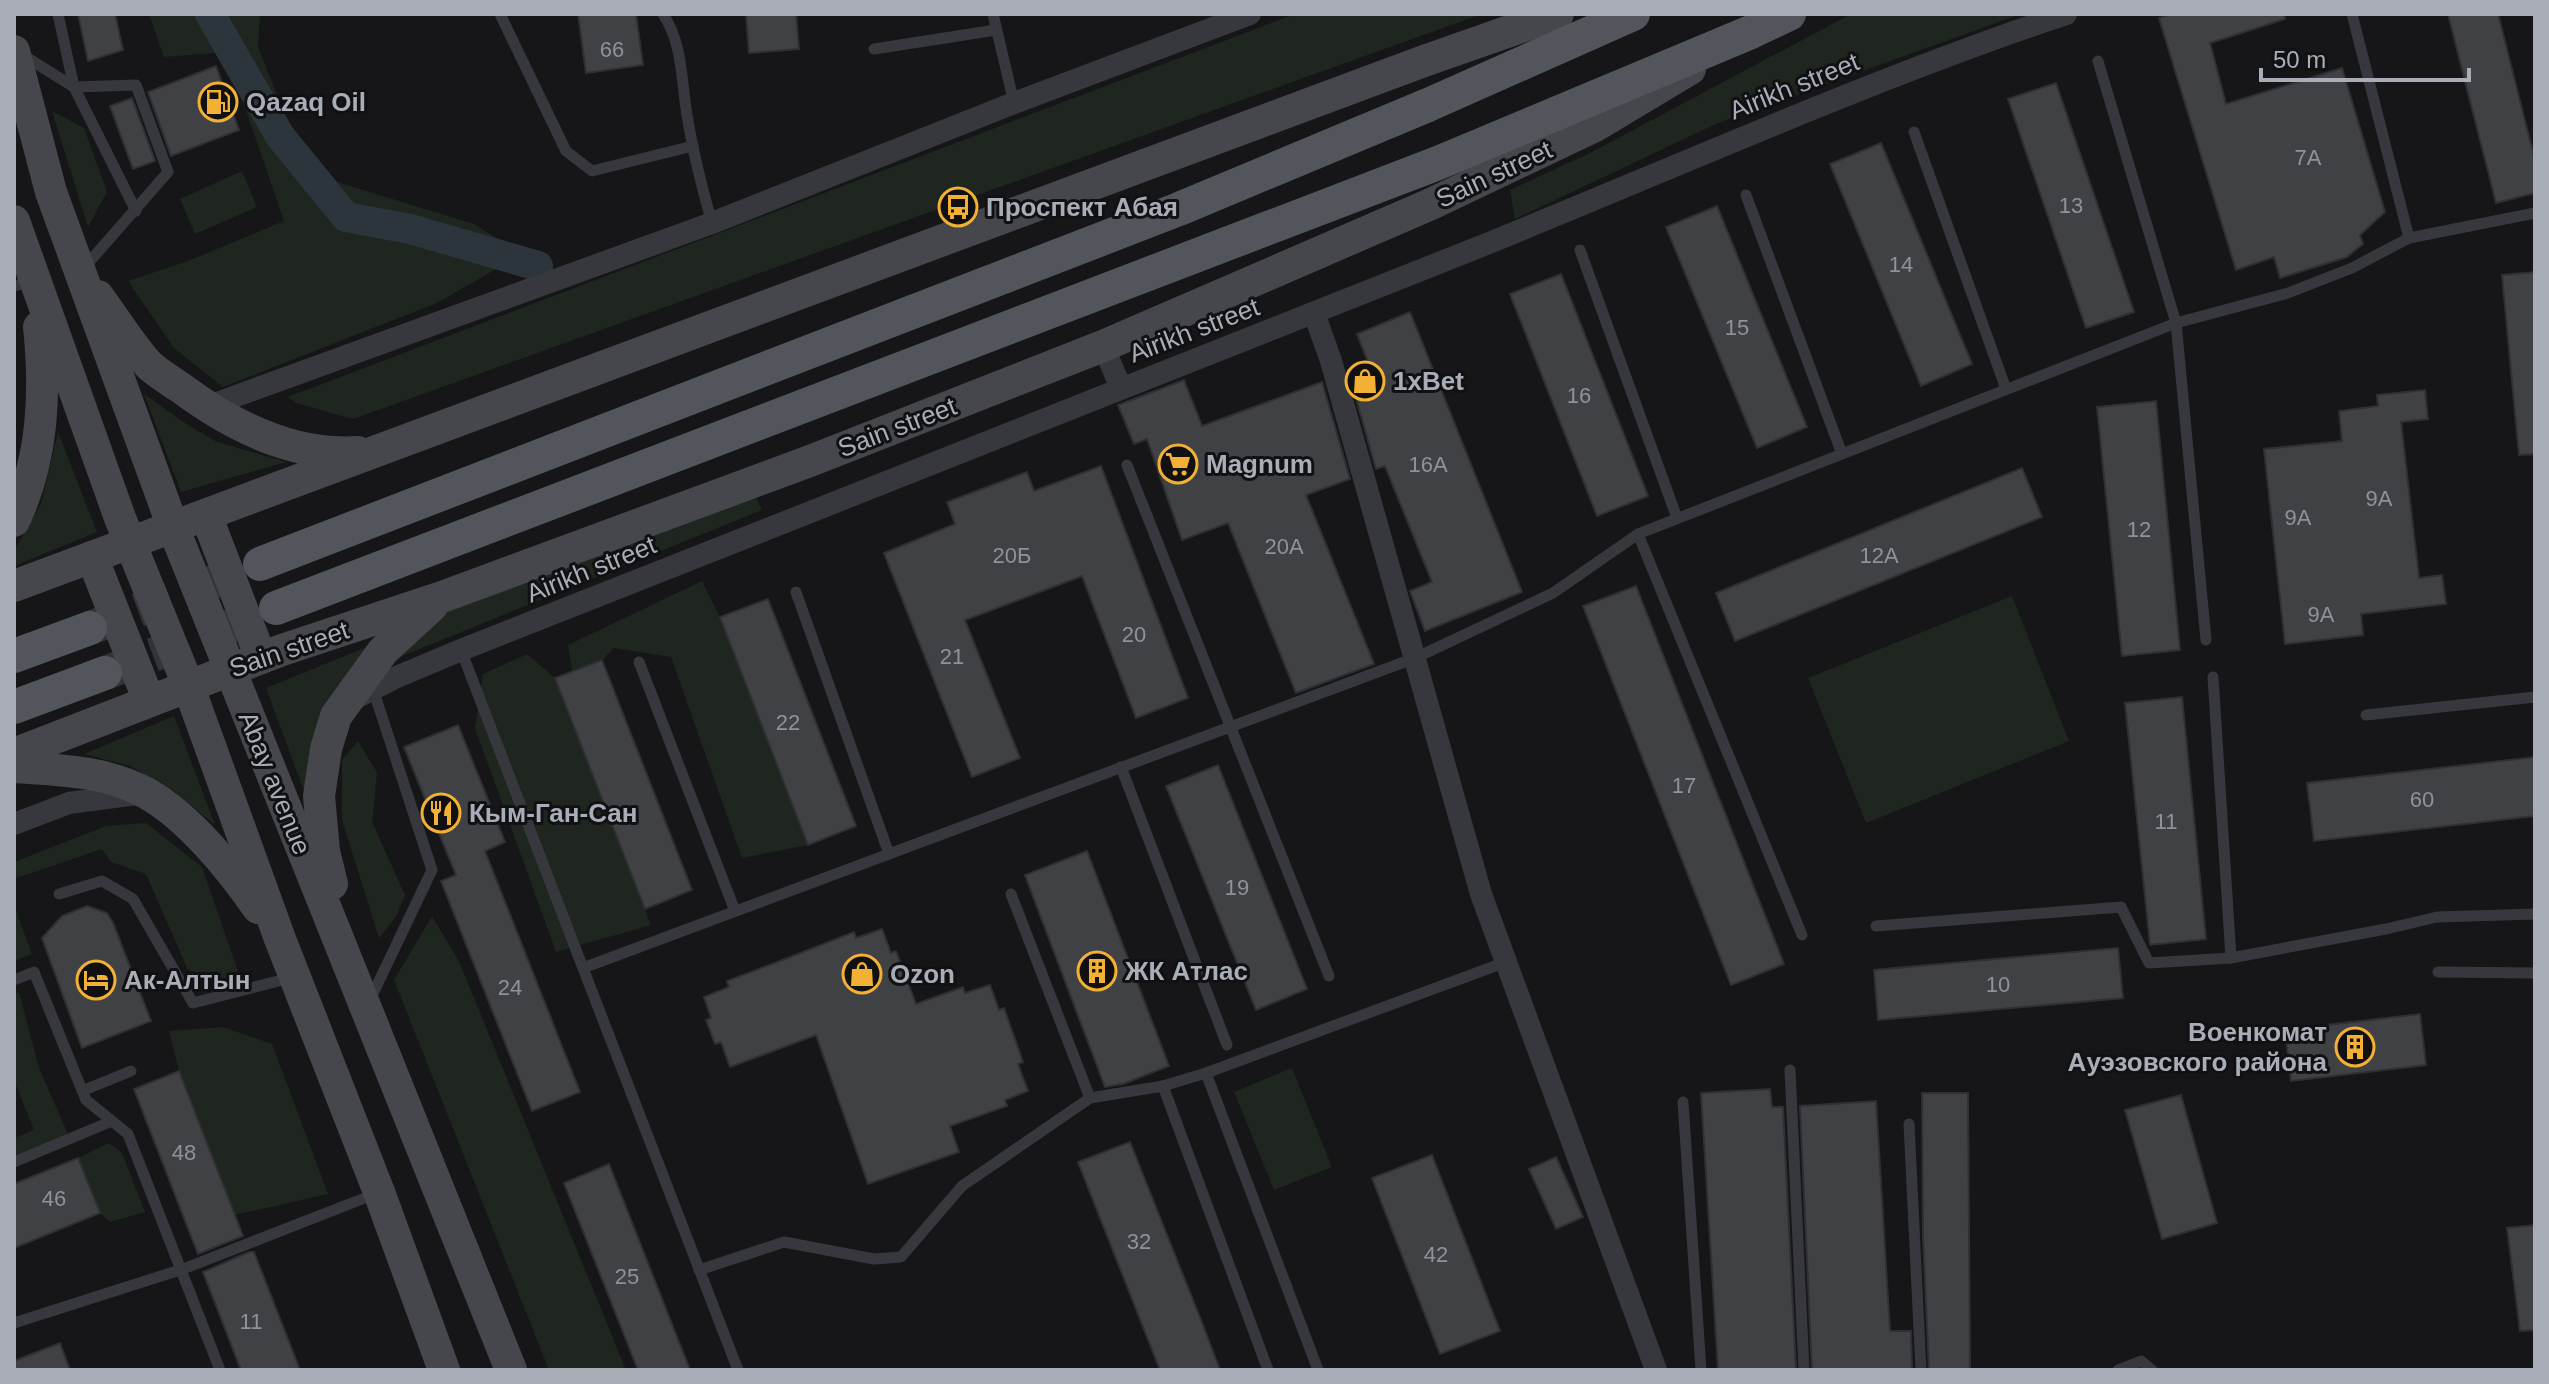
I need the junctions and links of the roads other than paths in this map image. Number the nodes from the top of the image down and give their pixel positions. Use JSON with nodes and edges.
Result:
{"nodes":[{"id":1,"x":58,"y":14,"type":"edge"},
{"id":2,"x":500,"y":14,"type":"edge"},
{"id":3,"x":663,"y":14,"type":"edge"},
{"id":4,"x":993,"y":14,"type":"edge"},
{"id":5,"x":1250,"y":14,"type":"edge"},
{"id":6,"x":1558,"y":14,"type":"edge"},
{"id":7,"x":1633,"y":14,"type":"edge"},
{"id":8,"x":1789,"y":14,"type":"edge"},
{"id":9,"x":2066,"y":14,"type":"edge"},
{"id":10,"x":2352,"y":14,"type":"edge"},
{"id":11,"x":996,"y":30,"type":"junction"},
{"id":12,"x":1751,"y":32,"type":"junction"},
{"id":13,"x":874,"y":49,"type":"dead end"},
{"id":14,"x":14,"y":51,"type":"edge"},
{"id":15,"x":2098,"y":61,"type":"dead end"},
{"id":16,"x":74,"y":87,"type":"junction"},
{"id":17,"x":1014,"y":103,"type":"junction"},
{"id":18,"x":1914,"y":132,"type":"dead end"},
{"id":19,"x":693,"y":146,"type":"junction"},
{"id":20,"x":1746,"y":195,"type":"dead end"},
{"id":21,"x":136,"y":211,"type":"junction"},
{"id":22,"x":2535,"y":213,"type":"edge"},
{"id":23,"x":14,"y":221,"type":"edge"},
{"id":24,"x":712,"y":223,"type":"junction"},
{"id":25,"x":2409,"y":238,"type":"junction"},
{"id":26,"x":1580,"y":250,"type":"dead end"},
{"id":27,"x":80,"y":273,"type":"junction"},
{"id":28,"x":24,"y":283,"type":"edge"},
{"id":29,"x":1314,"y":313,"type":"junction"},
{"id":30,"x":2176,"y":323,"type":"junction"},
{"id":31,"x":1103,"y":346,"type":"junction"},
{"id":32,"x":1121,"y":388,"type":"junction"},
{"id":33,"x":2006,"y":389,"type":"junction"},
{"id":34,"x":206,"y":407,"type":"junction"},
{"id":35,"x":385,"y":450,"type":"junction"},
{"id":36,"x":1842,"y":454,"type":"junction"},
{"id":37,"x":1127,"y":465,"type":"dead end"},
{"id":38,"x":206,"y":515,"type":"junction"},
{"id":39,"x":1677,"y":518,"type":"junction"},
{"id":40,"x":14,"y":521,"type":"edge"},
{"id":41,"x":173,"y":527,"type":"junction"},
{"id":42,"x":1638,"y":534,"type":"junction"},
{"id":43,"x":130,"y":543,"type":"junction"},
{"id":44,"x":92,"y":557,"type":"junction"},
{"id":45,"x":260,"y":564,"type":"tunnel mouth"},
{"id":46,"x":14,"y":586,"type":"edge"},
{"id":47,"x":796,"y":592,"type":"dead end"},
{"id":48,"x":442,"y":597,"type":"junction"},
{"id":49,"x":276,"y":608,"type":"tunnel mouth"},
{"id":50,"x":90,"y":628,"type":"tunnel mouth"},
{"id":51,"x":2206,"y":640,"type":"dead end"},
{"id":52,"x":461,"y":650,"type":"junction"},
{"id":53,"x":14,"y":656,"type":"edge"},
{"id":54,"x":261,"y":658,"type":"junction"},
{"id":55,"x":1415,"y":658,"type":"junction"},
{"id":56,"x":639,"y":662,"type":"dead end"},
{"id":57,"x":229,"y":670,"type":"junction"},
{"id":58,"x":105,"y":673,"type":"tunnel mouth"},
{"id":59,"x":2213,"y":677,"type":"dead end"},
{"id":60,"x":188,"y":685,"type":"junction"},
{"id":61,"x":373,"y":689,"type":"junction"},
{"id":62,"x":2535,"y":697,"type":"edge"},
{"id":63,"x":149,"y":701,"type":"junction"},
{"id":64,"x":345,"y":704,"type":"junction"},
{"id":65,"x":14,"y":707,"type":"edge"},
{"id":66,"x":2366,"y":715,"type":"dead end"},
{"id":67,"x":1229,"y":725,"type":"junction"},
{"id":68,"x":14,"y":754,"type":"edge"},
{"id":69,"x":14,"y":767,"type":"edge"},
{"id":70,"x":1121,"y":767,"type":"junction"},
{"id":71,"x":146,"y":793,"type":"junction"},
{"id":72,"x":14,"y":824,"type":"edge"},
{"id":73,"x":889,"y":854,"type":"junction"},
{"id":74,"x":59,"y":894,"type":"dead end"},
{"id":75,"x":1011,"y":894,"type":"dead end"},
{"id":76,"x":735,"y":911,"type":"junction"},
{"id":77,"x":2535,"y":914,"type":"edge"},
{"id":78,"x":1876,"y":926,"type":"dead end"},
{"id":79,"x":1802,"y":935,"type":"dead end"},
{"id":80,"x":280,"y":939,"type":"junction"},
{"id":81,"x":2231,"y":958,"type":"junction"},
{"id":82,"x":1506,"y":962,"type":"junction"},
{"id":83,"x":583,"y":968,"type":"junction"},
{"id":84,"x":351,"y":969,"type":"junction"},
{"id":85,"x":2438,"y":972,"type":"dead end"},
{"id":86,"x":2535,"y":973,"type":"edge"},
{"id":87,"x":1329,"y":976,"type":"dead end"},
{"id":88,"x":294,"y":977,"type":"junction"},
{"id":89,"x":14,"y":980,"type":"edge"},
{"id":90,"x":367,"y":1006,"type":"junction"},
{"id":91,"x":1227,"y":1045,"type":"dead end"},
{"id":92,"x":1790,"y":1070,"type":"dead end"},
{"id":93,"x":131,"y":1071,"type":"dead end"},
{"id":94,"x":1206,"y":1073,"type":"junction"},
{"id":95,"x":1163,"y":1086,"type":"junction"},
{"id":96,"x":82,"y":1091,"type":"junction"},
{"id":97,"x":1090,"y":1098,"type":"junction"},
{"id":98,"x":1683,"y":1102,"type":"dead end"},
{"id":99,"x":112,"y":1121,"type":"junction"},
{"id":100,"x":1909,"y":1124,"type":"dead end"},
{"id":101,"x":14,"y":1162,"type":"edge"},
{"id":102,"x":379,"y":1192,"type":"junction"},
{"id":103,"x":183,"y":1269,"type":"junction"},
{"id":104,"x":699,"y":1270,"type":"junction"},
{"id":105,"x":14,"y":1323,"type":"edge"},
{"id":106,"x":220,"y":1370,"type":"edge"},
{"id":107,"x":444,"y":1370,"type":"edge"},
{"id":108,"x":511,"y":1370,"type":"edge"},
{"id":109,"x":738,"y":1370,"type":"edge"},
{"id":110,"x":1268,"y":1370,"type":"edge"},
{"id":111,"x":1318,"y":1370,"type":"edge"},
{"id":112,"x":1656,"y":1370,"type":"edge"},
{"id":113,"x":1701,"y":1370,"type":"edge"},
{"id":114,"x":1804,"y":1370,"type":"edge"},
{"id":115,"x":1921,"y":1370,"type":"edge"},
{"id":116,"x":2118,"y":1370,"type":"edge"},
{"id":117,"x":2152,"y":1370,"type":"edge"}],
"edges":[{"from":1,"to":16,"type":"lane"},
{"from":2,"to":19,"type":"lane"},
{"from":3,"to":19,"type":"lane"},
{"from":4,"to":11,"type":"lane"},
{"from":5,"to":17,"type":"street"},
{"from":6,"to":35,"type":"main road"},
{"from":7,"to":45,"type":"main road"},
{"from":8,"to":12,"type":"main road","name":"Sain street"},
{"from":9,"to":29,"type":"street","name":"Airikh street"},
{"from":10,"to":25,"type":"lane"},
{"from":11,"to":13,"type":"lane"},
{"from":11,"to":17,"type":"lane"},
{"from":12,"to":31,"type":"main road","name":"Sain street"},
{"from":12,"to":49,"type":"main road","name":"Sain street"},
{"from":14,"to":16,"type":"lane"},
{"from":14,"to":27,"type":"main road","name":"Abay avenue"},
{"from":15,"to":30,"type":"lane"},
{"from":16,"to":21,"type":"lane"},
{"from":16,"to":21,"type":"lane"},
{"from":17,"to":24,"type":"street"},
{"from":18,"to":33,"type":"lane"},
{"from":19,"to":24,"type":"lane"},
{"from":20,"to":36,"type":"lane"},
{"from":21,"to":27,"type":"lane"},
{"from":22,"to":25,"type":"lane"},
{"from":23,"to":28,"type":"main road","name":"Abay avenue"},
{"from":24,"to":34,"type":"street"},
{"from":25,"to":30,"type":"lane"},
{"from":26,"to":39,"type":"lane"},
{"from":27,"to":34,"type":"main road"},
{"from":27,"to":41,"type":"main road","name":"Abay avenue"},
{"from":28,"to":40,"type":"main road"},
{"from":28,"to":43,"type":"main road","name":"Abay avenue"},
{"from":29,"to":32,"type":"street","name":"Airikh street"},
{"from":29,"to":55,"type":"street"},
{"from":30,"to":33,"type":"lane"},
{"from":30,"to":51,"type":"lane"},
{"from":31,"to":32,"type":"street"},
{"from":31,"to":48,"type":"main road","name":"Sain street"},
{"from":32,"to":52,"type":"street","name":"Airikh street"},
{"from":33,"to":36,"type":"lane"},
{"from":34,"to":35,"type":"main road"},
{"from":35,"to":38,"type":"main road"},
{"from":36,"to":39,"type":"lane"},
{"from":37,"to":67,"type":"lane"},
{"from":38,"to":41,"type":"main road"},
{"from":38,"to":54,"type":"main road"},
{"from":39,"to":42,"type":"lane"},
{"from":41,"to":43,"type":"main road"},
{"from":41,"to":57,"type":"main road","name":"Abay avenue"},
{"from":42,"to":55,"type":"lane"},
{"from":42,"to":79,"type":"lane"},
{"from":43,"to":44,"type":"main road"},
{"from":43,"to":60,"type":"main road","name":"Abay avenue"},
{"from":44,"to":46,"type":"main road"},
{"from":44,"to":63,"type":"main road"},
{"from":47,"to":73,"type":"lane"},
{"from":48,"to":54,"type":"main road","name":"Sain street"},
{"from":48,"to":64,"type":"main road"},
{"from":50,"to":53,"type":"main road"},
{"from":52,"to":61,"type":"street","name":"Airikh street"},
{"from":52,"to":83,"type":"lane"},
{"from":54,"to":57,"type":"main road","name":"Sain street"},
{"from":55,"to":67,"type":"lane"},
{"from":55,"to":82,"type":"street"},
{"from":56,"to":76,"type":"lane"},
{"from":57,"to":60,"type":"main road","name":"Sain street"},
{"from":57,"to":84,"type":"main road","name":"Abay avenue"},
{"from":58,"to":65,"type":"main road"},
{"from":59,"to":81,"type":"lane"},
{"from":60,"to":63,"type":"main road","name":"Sain street"},
{"from":60,"to":80,"type":"main road","name":"Abay avenue"},
{"from":61,"to":64,"type":"street","name":"Airikh street"},
{"from":61,"to":90,"type":"lane"},
{"from":62,"to":66,"type":"lane"},
{"from":63,"to":68,"type":"main road","name":"Sain street"},
{"from":64,"to":84,"type":"main road"},
{"from":67,"to":70,"type":"lane"},
{"from":67,"to":87,"type":"lane"},
{"from":69,"to":71,"type":"main road"},
{"from":70,"to":73,"type":"lane"},
{"from":70,"to":91,"type":"lane"},
{"from":71,"to":72,"type":"street"},
{"from":71,"to":80,"type":"main road"},
{"from":73,"to":76,"type":"lane"},
{"from":74,"to":88,"type":"lane"},
{"from":75,"to":97,"type":"lane"},
{"from":76,"to":83,"type":"lane"},
{"from":77,"to":81,"type":"lane"},
{"from":78,"to":81,"type":"lane"},
{"from":80,"to":88,"type":"main road","name":"Abay avenue"},
{"from":82,"to":94,"type":"lane"},
{"from":82,"to":112,"type":"street"},
{"from":83,"to":104,"type":"lane"},
{"from":84,"to":90,"type":"main road","name":"Abay avenue"},
{"from":85,"to":86,"type":"lane"},
{"from":88,"to":102,"type":"main road","name":"Abay avenue"},
{"from":89,"to":96,"type":"lane"},
{"from":90,"to":108,"type":"main road","name":"Abay avenue"},
{"from":92,"to":114,"type":"lane"},
{"from":93,"to":96,"type":"lane"},
{"from":94,"to":95,"type":"lane"},
{"from":94,"to":111,"type":"lane"},
{"from":95,"to":97,"type":"lane"},
{"from":95,"to":110,"type":"lane"},
{"from":96,"to":99,"type":"lane"},
{"from":97,"to":104,"type":"lane"},
{"from":98,"to":113,"type":"lane"},
{"from":99,"to":101,"type":"lane"},
{"from":99,"to":103,"type":"lane"},
{"from":100,"to":115,"type":"lane"},
{"from":102,"to":103,"type":"lane"},
{"from":102,"to":107,"type":"main road","name":"Abay avenue"},
{"from":103,"to":105,"type":"lane"},
{"from":103,"to":106,"type":"lane"},
{"from":104,"to":109,"type":"lane"},
{"from":116,"to":117,"type":"lane"}]}
